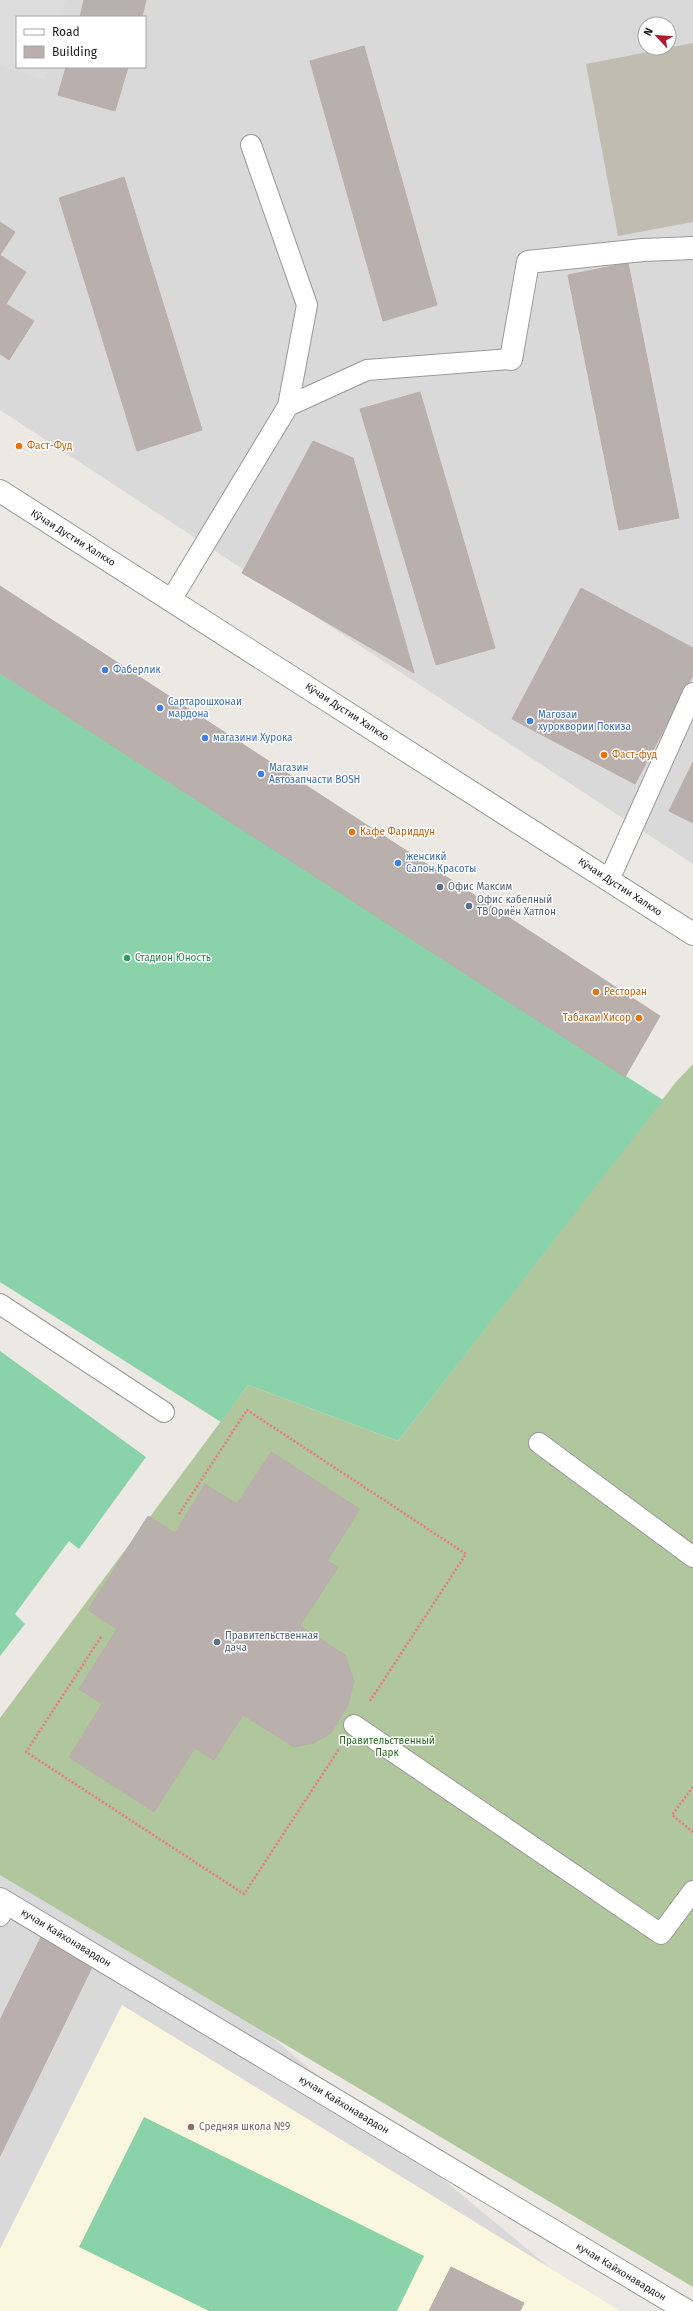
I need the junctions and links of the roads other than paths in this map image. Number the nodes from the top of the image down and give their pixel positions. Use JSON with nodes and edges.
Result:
{"nodes":[{"id":1,"x":251,"y":145,"type":"dead end"},
{"id":2,"x":693,"y":248,"type":"edge"},
{"id":3,"x":512,"y":359,"type":"joint"},
{"id":4,"x":288,"y":406,"type":"junction"},
{"id":5,"x":0,"y":491,"type":"edge"},
{"id":6,"x":171,"y":600,"type":"junction"},
{"id":7,"x":693,"y":693,"type":"edge"},
{"id":8,"x":609,"y":880,"type":"junction"},
{"id":9,"x":693,"y":934,"type":"edge"},
{"id":10,"x":0,"y":1304,"type":"edge"},
{"id":11,"x":164,"y":1412,"type":"dead end"},
{"id":12,"x":539,"y":1443,"type":"dead end"},
{"id":13,"x":693,"y":1557,"type":"edge"},
{"id":14,"x":354,"y":1725,"type":"road end"},
{"id":15,"x":693,"y":1891,"type":"edge"},
{"id":16,"x":2,"y":1906,"type":"edge"},
{"id":17,"x":687,"y":2311,"type":"edge"}],
"edges":[{"from":1,"to":4,"type":"lane"},
{"from":2,"to":3,"type":"street"},
{"from":3,"to":4,"type":"lane"},
{"from":4,"to":6,"type":"lane"},
{"from":5,"to":6,"type":"street","name":"Кӯчаи Дустии Халкхо"},
{"from":6,"to":8,"type":"street","name":"Кӯчаи Дустии Халкхо"},
{"from":7,"to":8,"type":"lane"},
{"from":8,"to":9,"type":"street","name":"Кӯчаи Дустии Халкхо"},
{"from":10,"to":11,"type":"lane"},
{"from":12,"to":13,"type":"lane"},
{"from":14,"to":15,"type":"lane"},
{"from":16,"to":17,"type":"street","name":"кучаи Кайхонавардон"}]}
